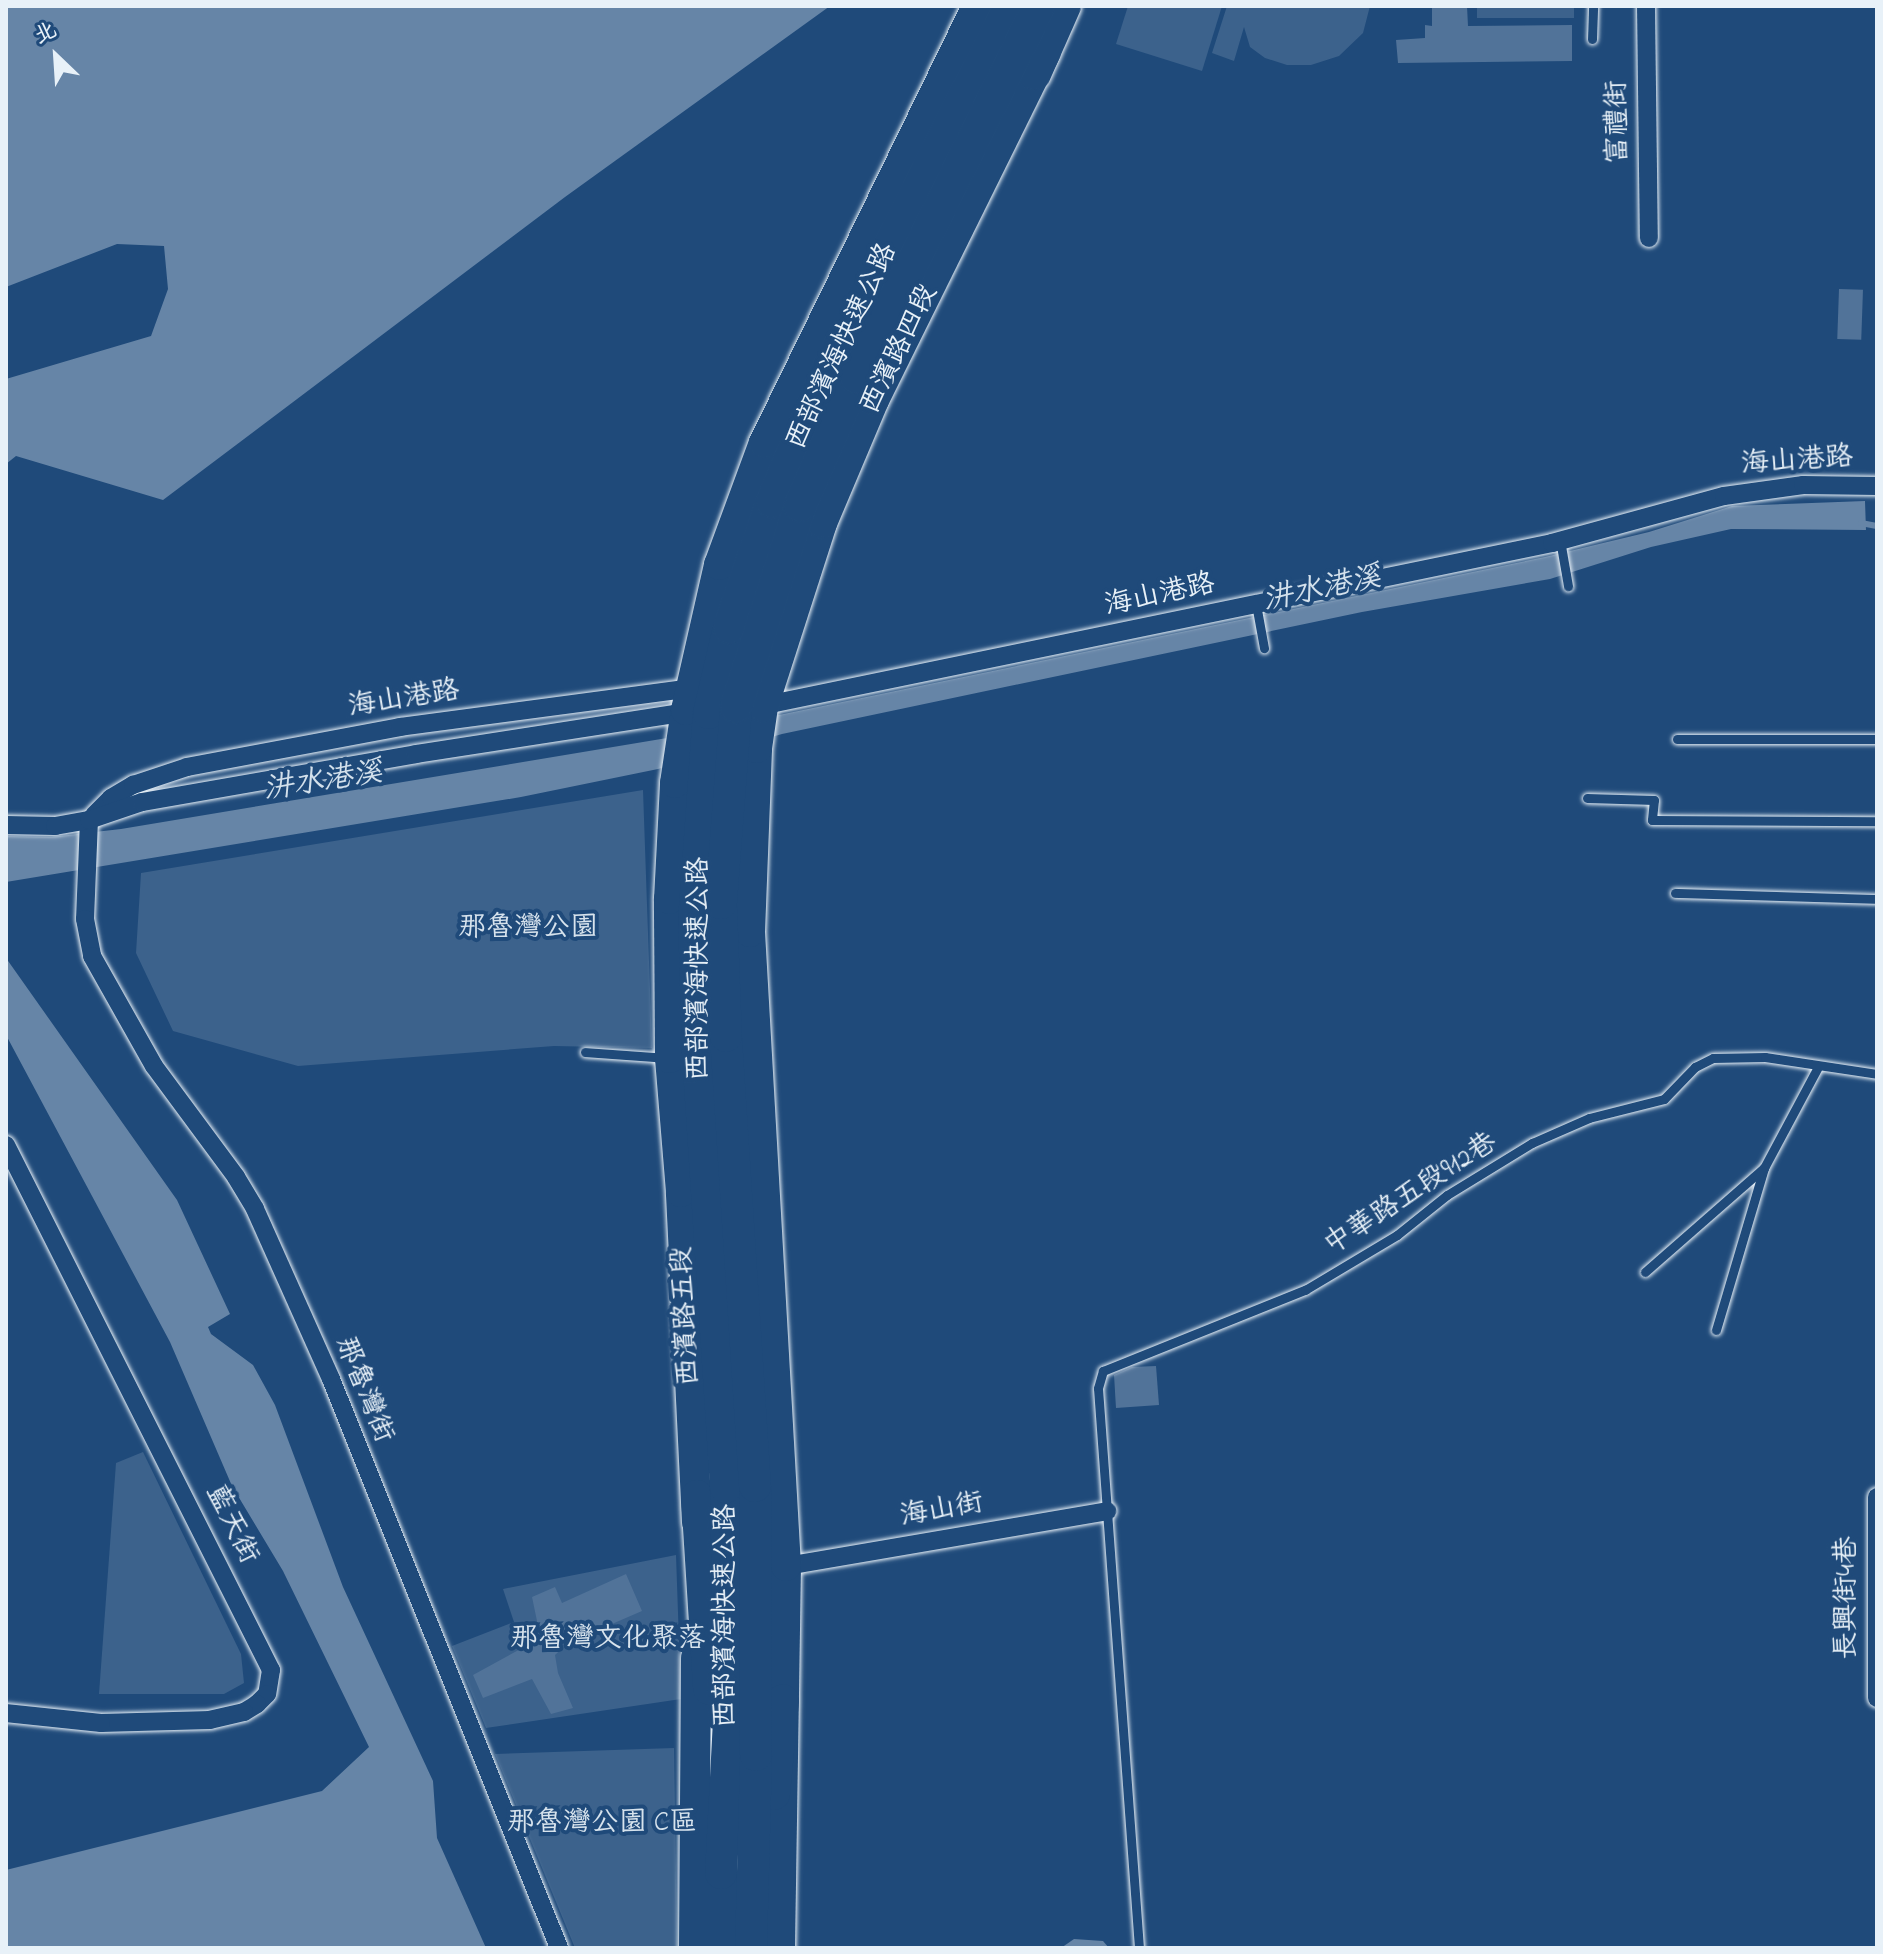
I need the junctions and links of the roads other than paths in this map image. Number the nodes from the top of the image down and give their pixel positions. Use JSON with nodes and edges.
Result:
{"nodes":[{"id":1,"x":977,"y":6,"type":"edge"},
{"id":2,"x":1010,"y":6,"type":"edge"},
{"id":3,"x":1039,"y":6,"type":"edge"},
{"id":4,"x":1067,"y":6,"type":"edge"},
{"id":5,"x":1593,"y":6,"type":"edge"},
{"id":6,"x":1646,"y":6,"type":"edge"},
{"id":7,"x":1592,"y":39,"type":"dead end"},
{"id":8,"x":1035,"y":74,"type":"joint"},
{"id":9,"x":1649,"y":238,"type":"dead end"},
{"id":10,"x":1877,"y":486,"type":"edge"},
{"id":11,"x":1560,"y":540,"type":"junction"},
{"id":12,"x":1568,"y":586,"type":"dead end"},
{"id":13,"x":1256,"y":604,"type":"junction"},
{"id":14,"x":1264,"y":648,"type":"dead end"},
{"id":15,"x":717,"y":702,"type":"junction"},
{"id":16,"x":414,"y":725,"type":"junction"},
{"id":17,"x":1677,"y":739,"type":"dead end"},
{"id":18,"x":1877,"y":739,"type":"edge"},
{"id":19,"x":416,"y":754,"type":"junction"},
{"id":20,"x":1587,"y":798,"type":"dead end"},
{"id":21,"x":89,"y":820,"type":"junction"},
{"id":22,"x":1877,"y":821,"type":"edge"},
{"id":23,"x":6,"y":825,"type":"edge"},
{"id":24,"x":1675,"y":893,"type":"dead end"},
{"id":25,"x":1877,"y":899,"type":"edge"},
{"id":26,"x":585,"y":1052,"type":"dead end"},
{"id":27,"x":670,"y":1058,"type":"junction"},
{"id":28,"x":1818,"y":1067,"type":"junction"},
{"id":29,"x":1877,"y":1074,"type":"edge"},
{"id":30,"x":6,"y":1145,"type":"edge"},
{"id":31,"x":1764,"y":1168,"type":"junction"},
{"id":32,"x":1645,"y":1272,"type":"dead end"},
{"id":33,"x":1716,"y":1330,"type":"dead end"},
{"id":34,"x":697,"y":1496,"type":"junction"},
{"id":35,"x":1877,"y":1497,"type":"edge"},
{"id":36,"x":1107,"y":1511,"type":"junction"},
{"id":37,"x":786,"y":1566,"type":"junction"},
{"id":38,"x":1877,"y":1698,"type":"edge"},
{"id":39,"x":783,"y":1700,"type":"junction"},
{"id":40,"x":6,"y":1713,"type":"edge"},
{"id":41,"x":721,"y":1873,"type":"junction"},
{"id":42,"x":559,"y":1948,"type":"edge"},
{"id":43,"x":694,"y":1948,"type":"edge"},
{"id":44,"x":721,"y":1948,"type":"edge"},
{"id":45,"x":751,"y":1948,"type":"edge"},
{"id":46,"x":759,"y":1948,"type":"edge"},
{"id":47,"x":780,"y":1948,"type":"edge"},
{"id":48,"x":1139,"y":1948,"type":"edge"}],
"edges":[{"from":1,"to":15,"type":"main road"},
{"from":2,"to":15,"type":"highway","name":"西部濱海快速公路"},
{"from":3,"to":15,"type":"highway","name":"西部濱海快速公路"},
{"from":4,"to":8,"type":"highway"},
{"from":5,"to":7,"type":"lane"},
{"from":6,"to":9,"type":"street","name":"富禮街"},
{"from":8,"to":15,"type":"main road","name":"西濱路四段"},
{"from":10,"to":11,"type":"street","name":"海山港路"},
{"from":11,"to":12,"type":"lane"},
{"from":11,"to":13,"type":"street","name":"海山港路"},
{"from":13,"to":14,"type":"lane"},
{"from":13,"to":15,"type":"street","name":"海山港路"},
{"from":15,"to":16,"type":"street","name":"海山港路"},
{"from":15,"to":19,"type":"street","name":"海山港路"},
{"from":15,"to":27,"type":"main road","name":"西濱路五段"},
{"from":15,"to":37,"type":"main road"},
{"from":15,"to":41,"type":"highway","name":"西部濱海快速公路"},
{"from":15,"to":45,"type":"highway","name":"西部濱海快速公路"},
{"from":16,"to":19,"type":"street"},
{"from":16,"to":21,"type":"street","name":"海山港路"},
{"from":17,"to":18,"type":"lane"},
{"from":19,"to":21,"type":"street","name":"海山港路"},
{"from":20,"to":22,"type":"lane"},
{"from":21,"to":23,"type":"street","name":"海山港路"},
{"from":21,"to":42,"type":"street","name":"那魯灣街"},
{"from":24,"to":25,"type":"lane"},
{"from":26,"to":27,"type":"lane"},
{"from":27,"to":34,"type":"main road","name":"西濱路五段"},
{"from":28,"to":29,"type":"lane","name":"中華路五段912巷"},
{"from":28,"to":31,"type":"lane"},
{"from":28,"to":36,"type":"lane","name":"中華路五段912巷"},
{"from":30,"to":40,"type":"street","name":"藍天街"},
{"from":31,"to":32,"type":"lane"},
{"from":31,"to":33,"type":"lane"},
{"from":34,"to":41,"type":"highway"},
{"from":34,"to":43,"type":"main road","name":"西濱路五段"},
{"from":35,"to":38,"type":"street","name":"長興街4巷"},
{"from":36,"to":37,"type":"street","name":"海山街"},
{"from":36,"to":48,"type":"lane"},
{"from":37,"to":39,"type":"main road"},
{"from":39,"to":46,"type":"highway"},
{"from":39,"to":47,"type":"main road"},
{"from":41,"to":44,"type":"highway","name":"西部濱海快速公路"}]}
